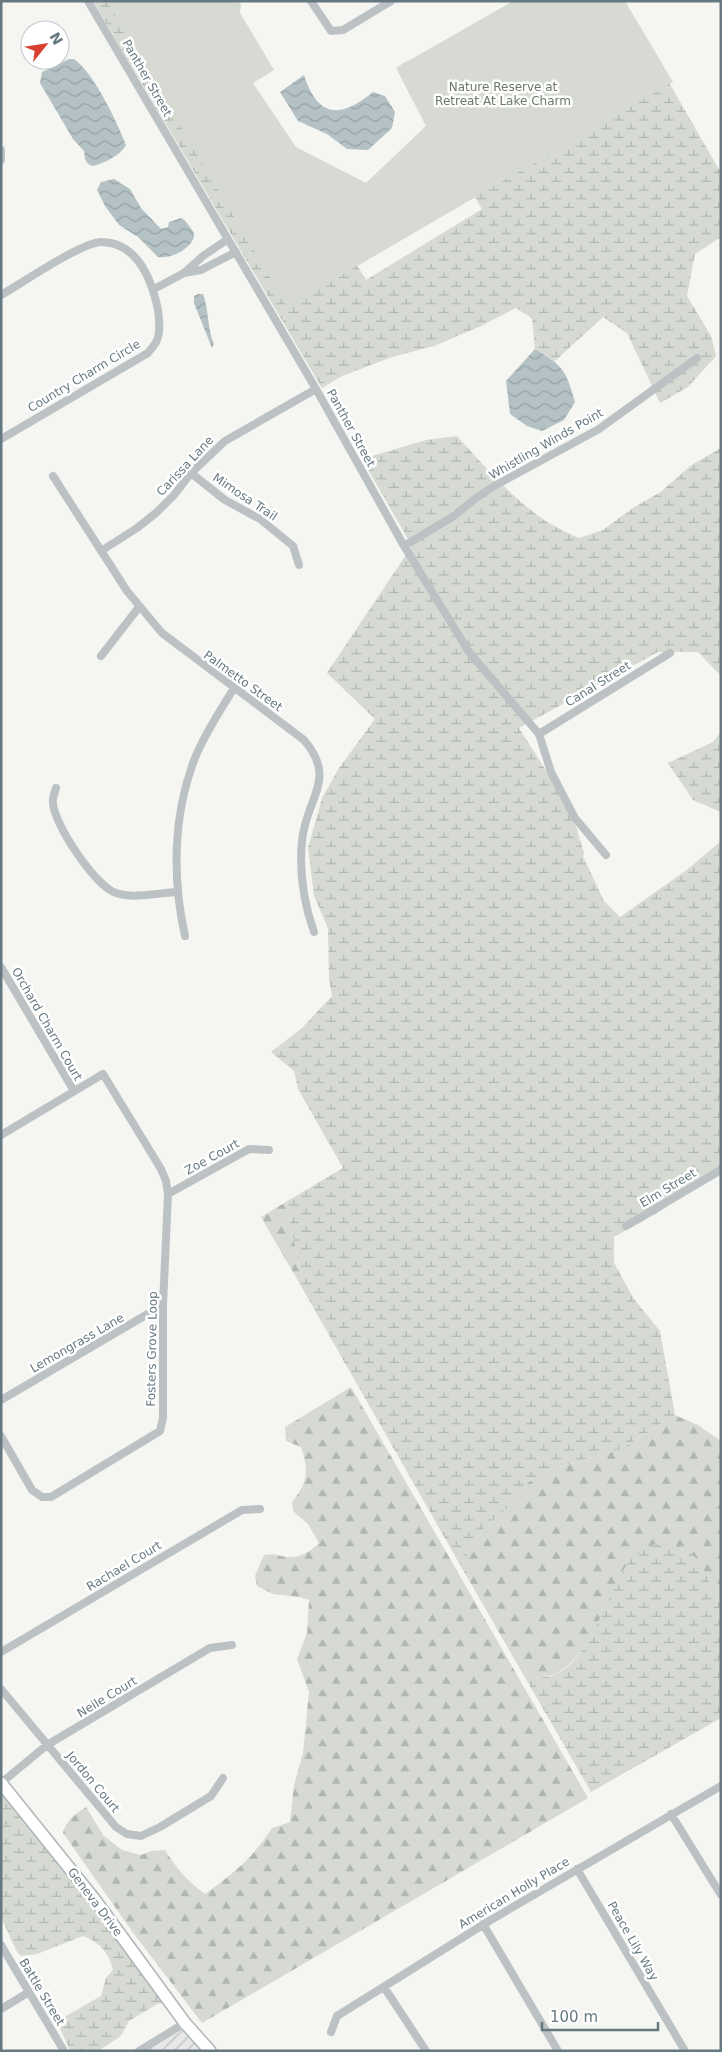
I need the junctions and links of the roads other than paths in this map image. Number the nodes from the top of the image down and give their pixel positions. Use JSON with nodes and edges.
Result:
{"nodes":[{"id":1,"x":88,"y":1,"type":"edge"},
{"id":2,"x":311,"y":1,"type":"edge"},
{"id":3,"x":391,"y":1,"type":"edge"},
{"id":4,"x":1,"y":150,"type":"edge"},
{"id":5,"x":1,"y":160,"type":"edge"},
{"id":6,"x":228,"y":239,"type":"junction"},
{"id":7,"x":236,"y":252,"type":"junction"},
{"id":8,"x":203,"y":256,"type":"junction"},
{"id":9,"x":209,"y":266,"type":"junction"},
{"id":10,"x":184,"y":273,"type":"junction"},
{"id":11,"x":154,"y":290,"type":"junction"},
{"id":12,"x":1,"y":295,"type":"edge"},
{"id":13,"x":698,"y":358,"type":"dead end"},
{"id":14,"x":316,"y":389,"type":"junction"},
{"id":15,"x":1,"y":439,"type":"edge"},
{"id":16,"x":191,"y":473,"type":"junction"},
{"id":17,"x":53,"y":476,"type":"dead end"},
{"id":18,"x":404,"y":546,"type":"junction"},
{"id":19,"x":101,"y":551,"type":"junction"},
{"id":20,"x":299,"y":565,"type":"dead end"},
{"id":21,"x":140,"y":608,"type":"junction"},
{"id":22,"x":670,"y":653,"type":"dead end"},
{"id":23,"x":101,"y":656,"type":"dead end"},
{"id":24,"x":234,"y":688,"type":"junction"},
{"id":25,"x":539,"y":734,"type":"junction"},
{"id":26,"x":56,"y":788,"type":"dead end"},
{"id":27,"x":606,"y":856,"type":"dead end"},
{"id":28,"x":177,"y":892,"type":"junction"},
{"id":29,"x":314,"y":932,"type":"dead end"},
{"id":30,"x":185,"y":936,"type":"dead end"},
{"id":31,"x":1,"y":967,"type":"edge"},
{"id":32,"x":74,"y":1092,"type":"junction"},
{"id":33,"x":1,"y":1135,"type":"edge"},
{"id":34,"x":269,"y":1150,"type":"dead end"},
{"id":35,"x":721,"y":1170,"type":"edge"},
{"id":36,"x":168,"y":1194,"type":"junction"},
{"id":37,"x":626,"y":1226,"type":"dead end"},
{"id":38,"x":164,"y":1305,"type":"junction"},
{"id":39,"x":1,"y":1400,"type":"edge"},
{"id":40,"x":1,"y":1436,"type":"edge"},
{"id":41,"x":260,"y":1510,"type":"dead end"},
{"id":42,"x":232,"y":1645,"type":"dead end"},
{"id":43,"x":1,"y":1652,"type":"edge"},
{"id":44,"x":1,"y":1689,"type":"edge"},
{"id":45,"x":48,"y":1745,"type":"junction"},
{"id":46,"x":223,"y":1778,"type":"dead end"},
{"id":47,"x":1,"y":1783,"type":"edge"},
{"id":48,"x":721,"y":1786,"type":"edge"},
{"id":49,"x":671,"y":1814,"type":"junction"},
{"id":50,"x":577,"y":1869,"type":"junction"},
{"id":51,"x":721,"y":1895,"type":"edge"},
{"id":52,"x":483,"y":1924,"type":"junction"},
{"id":53,"x":1,"y":1945,"type":"edge"},
{"id":54,"x":384,"y":1987,"type":"junction"},
{"id":55,"x":29,"y":1992,"type":"junction"},
{"id":56,"x":1,"y":2008,"type":"edge"},
{"id":57,"x":185,"y":2023,"type":"junction"},
{"id":58,"x":331,"y":2032,"type":"dead end"},
{"id":59,"x":64,"y":2051,"type":"edge"},
{"id":60,"x":138,"y":2051,"type":"edge"},
{"id":61,"x":210,"y":2051,"type":"edge"},
{"id":62,"x":426,"y":2051,"type":"edge"},
{"id":63,"x":558,"y":2051,"type":"edge"},
{"id":64,"x":684,"y":2051,"type":"edge"}],
"edges":[{"from":1,"to":6,"type":"street","name":"Panther Street"},
{"from":2,"to":3,"type":"street"},
{"from":4,"to":5,"type":"street"},
{"from":6,"to":7,"type":"street","name":"Panther Street"},
{"from":6,"to":8,"type":"street"},
{"from":7,"to":9,"type":"street"},
{"from":7,"to":14,"type":"street","name":"Panther Street"},
{"from":8,"to":9,"type":"street"},
{"from":8,"to":10,"type":"street"},
{"from":9,"to":10,"type":"street"},
{"from":10,"to":11,"type":"street"},
{"from":11,"to":12,"type":"street","name":"Country Charm Circle"},
{"from":11,"to":15,"type":"street","name":"Country Charm Circle"},
{"from":13,"to":18,"type":"street","name":"Whistling Winds Point"},
{"from":14,"to":16,"type":"street","name":"Carissa Lane"},
{"from":14,"to":18,"type":"street","name":"Panther Street"},
{"from":16,"to":19,"type":"street","name":"Carissa Lane"},
{"from":16,"to":20,"type":"street","name":"Mimosa Trail"},
{"from":17,"to":19,"type":"street","name":"Palmetto Street"},
{"from":18,"to":25,"type":"street","name":"Panther Street"},
{"from":19,"to":21,"type":"street","name":"Palmetto Street"},
{"from":21,"to":23,"type":"street"},
{"from":21,"to":24,"type":"street","name":"Palmetto Street"},
{"from":22,"to":25,"type":"street","name":"Canal Street"},
{"from":24,"to":28,"type":"street"},
{"from":24,"to":29,"type":"street","name":"Palmetto Street"},
{"from":25,"to":27,"type":"street","name":"Panther Street"},
{"from":26,"to":28,"type":"street"},
{"from":28,"to":30,"type":"street"},
{"from":31,"to":32,"type":"street","name":"Orchard Charm Court"},
{"from":32,"to":33,"type":"street"},
{"from":32,"to":36,"type":"street","name":"Fosters Grove Loop"},
{"from":34,"to":36,"type":"street","name":"Zoe Court"},
{"from":35,"to":37,"type":"street","name":"Elm Street"},
{"from":36,"to":38,"type":"street","name":"Fosters Grove Loop"},
{"from":38,"to":39,"type":"street","name":"Lemongrass Lane"},
{"from":38,"to":40,"type":"street","name":"Fosters Grove Loop"},
{"from":41,"to":43,"type":"street","name":"Rachael Court"},
{"from":42,"to":45,"type":"street","name":"Neile Court"},
{"from":44,"to":45,"type":"street"},
{"from":45,"to":46,"type":"street","name":"Jordon Court"},
{"from":45,"to":47,"type":"street","name":"Neile Court"},
{"from":47,"to":57,"type":"main road","name":"Geneva Drive"},
{"from":48,"to":49,"type":"street","name":"American Holly Place"},
{"from":49,"to":50,"type":"street","name":"American Holly Place"},
{"from":49,"to":51,"type":"street"},
{"from":50,"to":52,"type":"street","name":"American Holly Place"},
{"from":50,"to":64,"type":"street","name":"Peace Lily Way"},
{"from":52,"to":54,"type":"street","name":"American Holly Place"},
{"from":52,"to":63,"type":"street"},
{"from":53,"to":55,"type":"street","name":"Battle Street"},
{"from":54,"to":58,"type":"street","name":"American Holly Place"},
{"from":54,"to":62,"type":"street"},
{"from":55,"to":56,"type":"street"},
{"from":55,"to":59,"type":"street","name":"Battle Street"},
{"from":57,"to":60,"type":"street"},
{"from":57,"to":61,"type":"main road","name":"Geneva Drive"}]}
